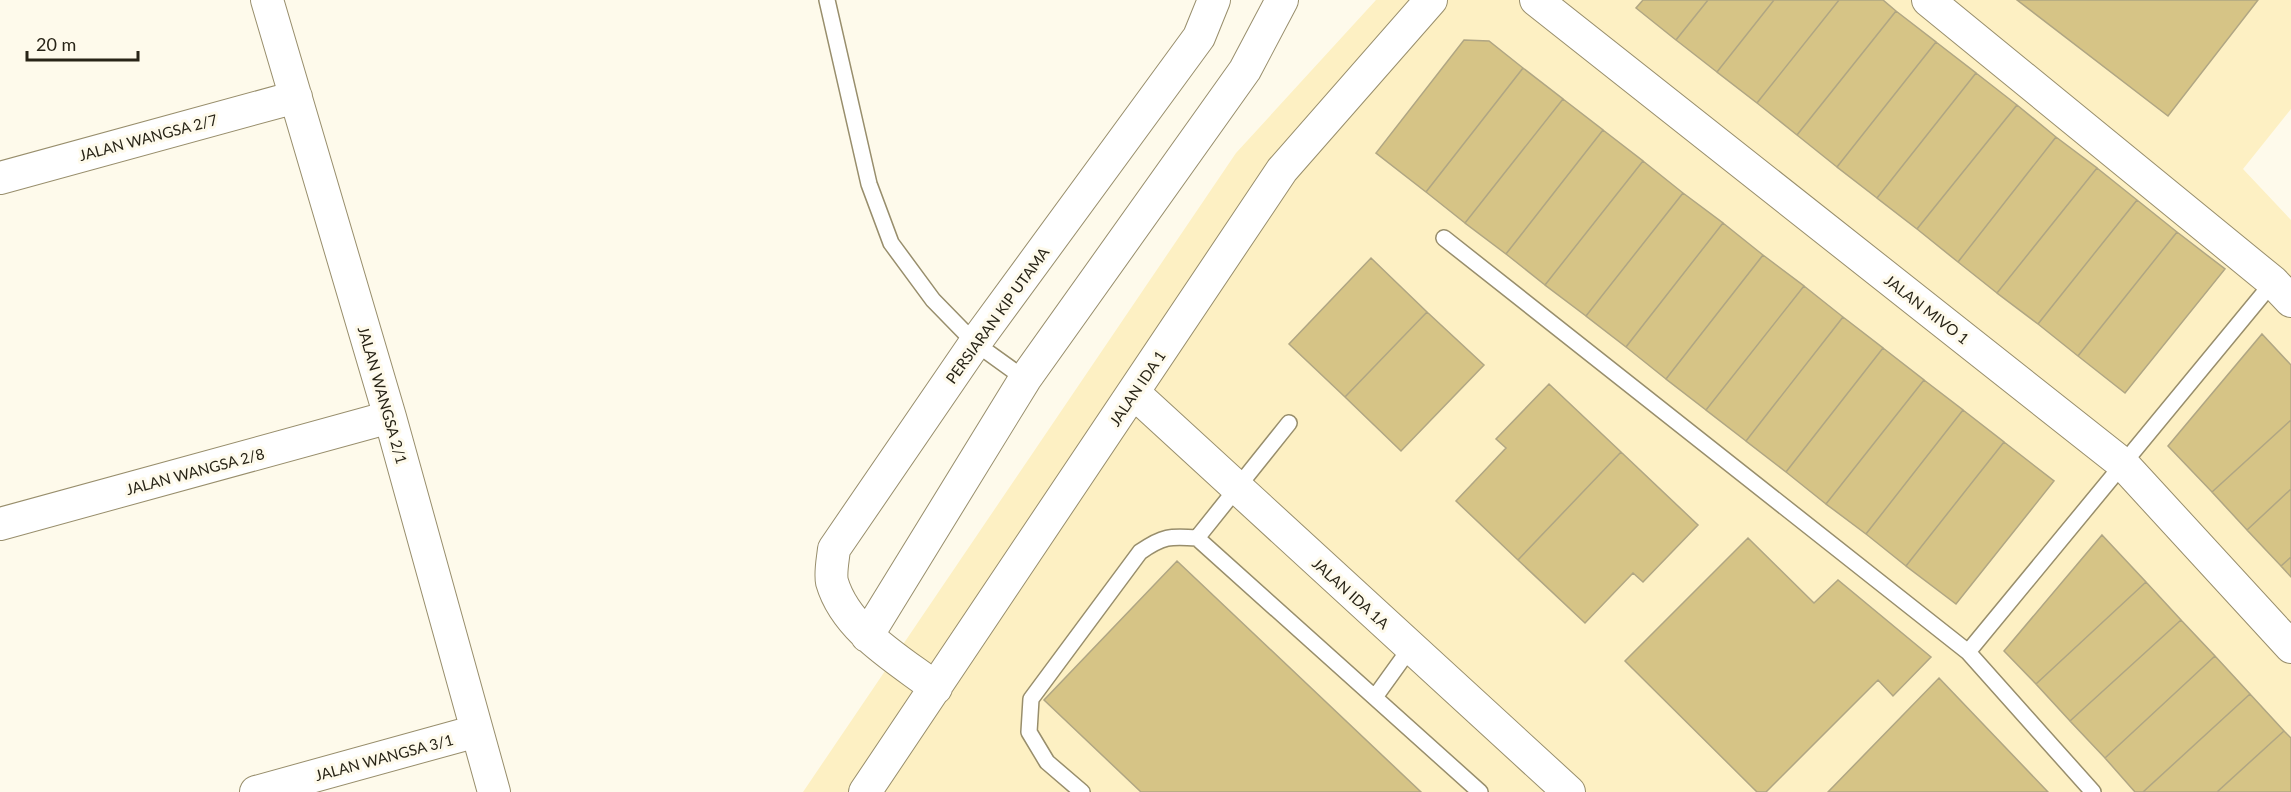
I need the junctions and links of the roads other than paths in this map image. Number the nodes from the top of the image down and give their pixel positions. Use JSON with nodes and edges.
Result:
{"nodes":[{"id":1,"x":267,"y":0,"type":"edge"},
{"id":2,"x":827,"y":0,"type":"edge"},
{"id":3,"x":1214,"y":0,"type":"edge"},
{"id":4,"x":1282,"y":0,"type":"edge"},
{"id":5,"x":1431,"y":0,"type":"edge"},
{"id":6,"x":1536,"y":0,"type":"edge"},
{"id":7,"x":1928,"y":0,"type":"edge"},
{"id":8,"x":296,"y":97,"type":"junction"},
{"id":9,"x":0,"y":178,"type":"edge"},
{"id":10,"x":1444,"y":238,"type":"dead end"},
{"id":11,"x":2282,"y":292,"type":"edge"},
{"id":12,"x":975,"y":343,"type":"junction"},
{"id":13,"x":1025,"y":379,"type":"junction"},
{"id":14,"x":1134,"y":393,"type":"junction"},
{"id":15,"x":390,"y":417,"type":"junction"},
{"id":16,"x":1289,"y":423,"type":"dead end"},
{"id":17,"x":2123,"y":464,"type":"junction"},
{"id":18,"x":1237,"y":488,"type":"junction"},
{"id":19,"x":0,"y":524,"type":"edge"},
{"id":20,"x":1197,"y":538,"type":"junction"},
{"id":21,"x":867,"y":636,"type":"junction"},
{"id":22,"x":1411,"y":647,"type":"junction"},
{"id":23,"x":2291,"y":647,"type":"edge"},
{"id":24,"x":1968,"y":652,"type":"junction"},
{"id":25,"x":936,"y":688,"type":"junction"},
{"id":26,"x":1375,"y":697,"type":"junction"},
{"id":27,"x":477,"y":731,"type":"junction"},
{"id":28,"x":256,"y":792,"type":"edge"},
{"id":29,"x":494,"y":792,"type":"edge"},
{"id":30,"x":865,"y":792,"type":"edge"},
{"id":31,"x":1082,"y":792,"type":"edge"},
{"id":32,"x":1480,"y":792,"type":"edge"},
{"id":33,"x":1569,"y":792,"type":"edge"},
{"id":34,"x":2093,"y":792,"type":"edge"}],
"edges":[{"from":1,"to":8,"type":"street","name":"JALAN WANGSA 2/1"},
{"from":2,"to":12,"type":"lane"},
{"from":3,"to":12,"type":"street","name":"PERSIARAN KIP UTAMA"},
{"from":4,"to":13,"type":"street"},
{"from":5,"to":14,"type":"street","name":"JALAN IDA 1"},
{"from":6,"to":17,"type":"street","name":"JALAN MIVO 1"},
{"from":7,"to":11,"type":"street"},
{"from":8,"to":9,"type":"street","name":"JALAN WANGSA 2/7"},
{"from":8,"to":15,"type":"street","name":"JALAN WANGSA 2/1"},
{"from":10,"to":24,"type":"lane"},
{"from":11,"to":17,"type":"lane"},
{"from":12,"to":13,"type":"lane"},
{"from":12,"to":21,"type":"street","name":"PERSIARAN KIP UTAMA"},
{"from":13,"to":21,"type":"street"},
{"from":14,"to":18,"type":"street","name":"JALAN IDA 1A"},
{"from":14,"to":25,"type":"street","name":"JALAN IDA 1"},
{"from":15,"to":19,"type":"street","name":"JALAN WANGSA 2/8"},
{"from":15,"to":27,"type":"street","name":"JALAN WANGSA 2/1"},
{"from":16,"to":18,"type":"lane"},
{"from":17,"to":23,"type":"street","name":"JALAN MIVO 1"},
{"from":17,"to":24,"type":"lane"},
{"from":18,"to":20,"type":"lane"},
{"from":18,"to":22,"type":"street","name":"JALAN IDA 1A"},
{"from":20,"to":26,"type":"lane"},
{"from":20,"to":31,"type":"lane"},
{"from":21,"to":25,"type":"street","name":"PERSIARAN KIP UTAMA"},
{"from":22,"to":26,"type":"lane"},
{"from":22,"to":33,"type":"street","name":"JALAN IDA 1A"},
{"from":24,"to":34,"type":"lane"},
{"from":25,"to":30,"type":"street","name":"JALAN IDA 1"},
{"from":26,"to":32,"type":"lane"},
{"from":27,"to":28,"type":"street","name":"JALAN WANGSA 3/1"},
{"from":27,"to":29,"type":"street","name":"JALAN WANGSA 2/1"}]}
